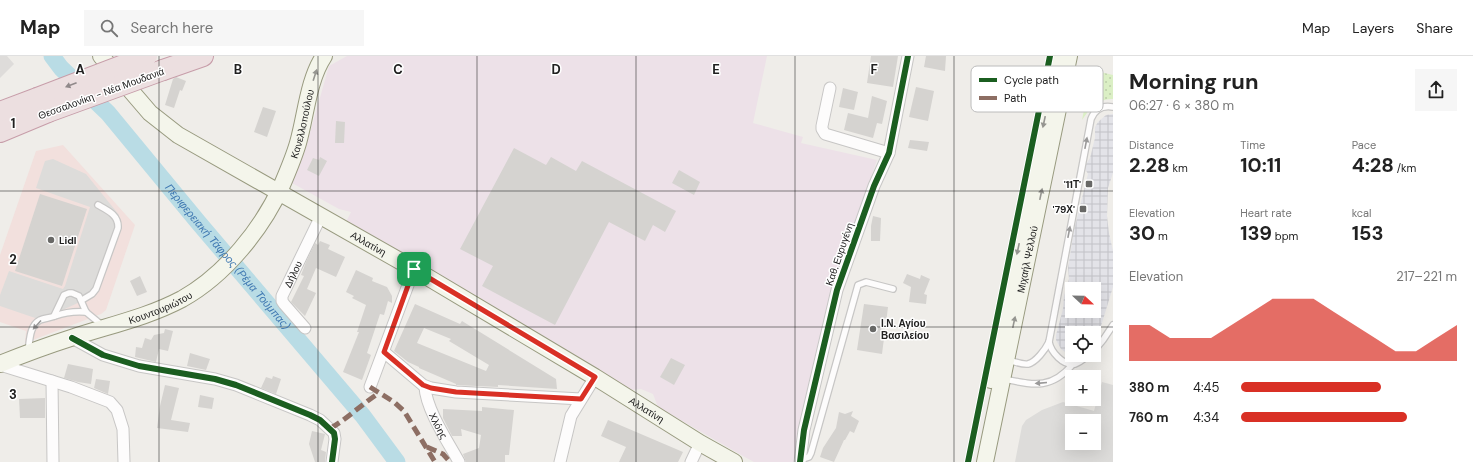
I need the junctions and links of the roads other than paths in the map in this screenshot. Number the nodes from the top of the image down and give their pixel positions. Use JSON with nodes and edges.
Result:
{"nodes":[{"id":1,"x":147,"y":56,"type":"edge"},
{"id":2,"x":203,"y":56,"type":"edge"},
{"id":3,"x":324,"y":56,"type":"edge"},
{"id":4,"x":908,"y":56,"type":"edge"},
{"id":5,"x":1057,"y":56,"type":"edge"},
{"id":6,"x":1069,"y":56,"type":"edge"},
{"id":7,"x":102,"y":57,"type":"edge"},
{"id":8,"x":1055,"y":66,"type":"edge"},
{"id":9,"x":1067,"y":66,"type":"edge"},
{"id":10,"x":830,"y":88,"type":"dead end"},
{"id":11,"x":43,"y":105,"type":"junction"},
{"id":12,"x":0,"y":112,"type":"edge"},
{"id":13,"x":1047,"y":112,"type":"edge"},
{"id":14,"x":1056,"y":112,"type":"edge"},
{"id":15,"x":1095,"y":112,"type":"edge"},
{"id":16,"x":0,"y":132,"type":"edge"},
{"id":17,"x":889,"y":153,"type":"junction"},
{"id":18,"x":278,"y":192,"type":"junction"},
{"id":19,"x":98,"y":205,"type":"dead end"},
{"id":20,"x":321,"y":216,"type":"junction"},
{"id":21,"x":414,"y":269,"type":"junction"},
{"id":22,"x":893,"y":289,"type":"dead end"},
{"id":23,"x":82,"y":300,"type":"junction"},
{"id":24,"x":86,"y":312,"type":"junction"},
{"id":25,"x":54,"y":317,"type":"junction"},
{"id":26,"x":1113,"y":325,"type":"edge"},
{"id":27,"x":105,"y":328,"type":"junction"},
{"id":28,"x":305,"y":328,"type":"dead end"},
{"id":29,"x":72,"y":338,"type":"junction"},
{"id":30,"x":1048,"y":342,"type":"junction"},
{"id":31,"x":1101,"y":342,"type":"edge"},
{"id":32,"x":384,"y":352,"type":"junction"},
{"id":33,"x":28,"y":353,"type":"junction"},
{"id":34,"x":1001,"y":359,"type":"junction"},
{"id":35,"x":1078,"y":362,"type":"edge"},
{"id":36,"x":0,"y":364,"type":"edge"},
{"id":37,"x":1073,"y":364,"type":"junction"},
{"id":38,"x":595,"y":377,"type":"junction"},
{"id":39,"x":997,"y":377,"type":"junction"},
{"id":40,"x":52,"y":381,"type":"junction"},
{"id":41,"x":370,"y":387,"type":"dead end"},
{"id":42,"x":425,"y":387,"type":"junction"},
{"id":43,"x":581,"y":399,"type":"junction"},
{"id":44,"x":700,"y":443,"type":"junction"},
{"id":45,"x":800,"y":461,"type":"edge"},
{"id":46,"x":53,"y":462,"type":"edge"},
{"id":47,"x":124,"y":462,"type":"edge"},
{"id":48,"x":332,"y":462,"type":"edge"},
{"id":49,"x":459,"y":462,"type":"edge"},
{"id":50,"x":560,"y":462,"type":"edge"},
{"id":51,"x":691,"y":462,"type":"edge"},
{"id":52,"x":734,"y":462,"type":"edge"},
{"id":53,"x":974,"y":462,"type":"edge"},
{"id":54,"x":986,"y":462,"type":"edge"}],
"edges":[{"from":1,"to":11,"type":"highway","name":"Θεσσαλονίκη - Νέα Μουδανιά","one_way":true,"bridge":true},
{"from":2,"to":11,"type":"highway","name":"Θεσσαλονίκη - Νέα Μουδανιά","bridge":true},
{"from":18,"to":3,"type":"main road","name":"Κανελλοπούλου","one_way":true},
{"from":4,"to":17,"type":"street","name":"Καθ. Ευρυγένη"},
{"from":5,"to":8,"type":"main road","name":"Μιχαήλ Ψελλού","one_way":true},
{"from":9,"to":6,"type":"main road","name":"Μιχαήλ Ψελλού","one_way":true},
{"from":7,"to":18,"type":"main road","name":"Αλλατίνη"},
{"from":10,"to":17,"type":"street"},
{"from":11,"to":12,"type":"highway","name":"Θεσσαλονίκη - Νέα Μουδανιά"},
{"from":11,"to":16,"type":"highway","name":"Θεσσαλονίκη - Νέα Μουδανιά"},
{"from":13,"to":34,"type":"main road","name":"Μιχαήλ Ψελλού","one_way":true},
{"from":34,"to":14,"type":"main road","name":"Μιχαήλ Ψελλού","one_way":true},
{"from":30,"to":15,"type":"lane","one_way":true},
{"from":17,"to":45,"type":"street","name":"Καθ. Ευρυγένη"},
{"from":18,"to":20,"type":"main road","name":"Αλλατίνη"},
{"from":18,"to":27,"type":"main road","name":"Κουντουριώτου"},
{"from":19,"to":23,"type":"lane"},
{"from":20,"to":21,"type":"main road","name":"Αλλατίνη"},
{"from":20,"to":28,"type":"street","name":"Δήλου"},
{"from":21,"to":32,"type":"street"},
{"from":21,"to":38,"type":"main road","name":"Αλλατίνη"},
{"from":22,"to":45,"type":"lane"},
{"from":23,"to":24,"type":"lane"},
{"from":23,"to":25,"type":"lane"},
{"from":24,"to":25,"type":"lane"},
{"from":24,"to":27,"type":"lane"},
{"from":25,"to":33,"type":"lane","one_way":true},
{"from":26,"to":31,"type":"lane"},
{"from":27,"to":29,"type":"main road","name":"Κουντουριώτου"},
{"from":29,"to":33,"type":"main road","name":"Κουντουριώτου"},
{"from":29,"to":48,"type":"street"},
{"from":30,"to":34,"type":"lane"},
{"from":30,"to":37,"type":"lane"},
{"from":32,"to":41,"type":"street"},
{"from":32,"to":42,"type":"street"},
{"from":33,"to":36,"type":"main road","name":"Κουντουριώτου"},
{"from":34,"to":39,"type":"main road","name":"Μιχαήλ Ψελλού"},
{"from":35,"to":37,"type":"lane"},
{"from":36,"to":40,"type":"street"},
{"from":37,"to":39,"type":"lane","one_way":true},
{"from":38,"to":43,"type":"street"},
{"from":38,"to":44,"type":"main road","name":"Αλλατίνη"},
{"from":39,"to":53,"type":"main road","name":"Μιχαήλ Ψελλού"},
{"from":39,"to":54,"type":"main road","name":"Μιχαήλ Ψελλού"},
{"from":40,"to":46,"type":"street"},
{"from":40,"to":47,"type":"street"},
{"from":42,"to":43,"type":"street"},
{"from":42,"to":49,"type":"street","name":"Χλόης"},
{"from":43,"to":50,"type":"street"},
{"from":44,"to":51,"type":"street"},
{"from":44,"to":52,"type":"main road","name":"Αλλατίνη"}]}
